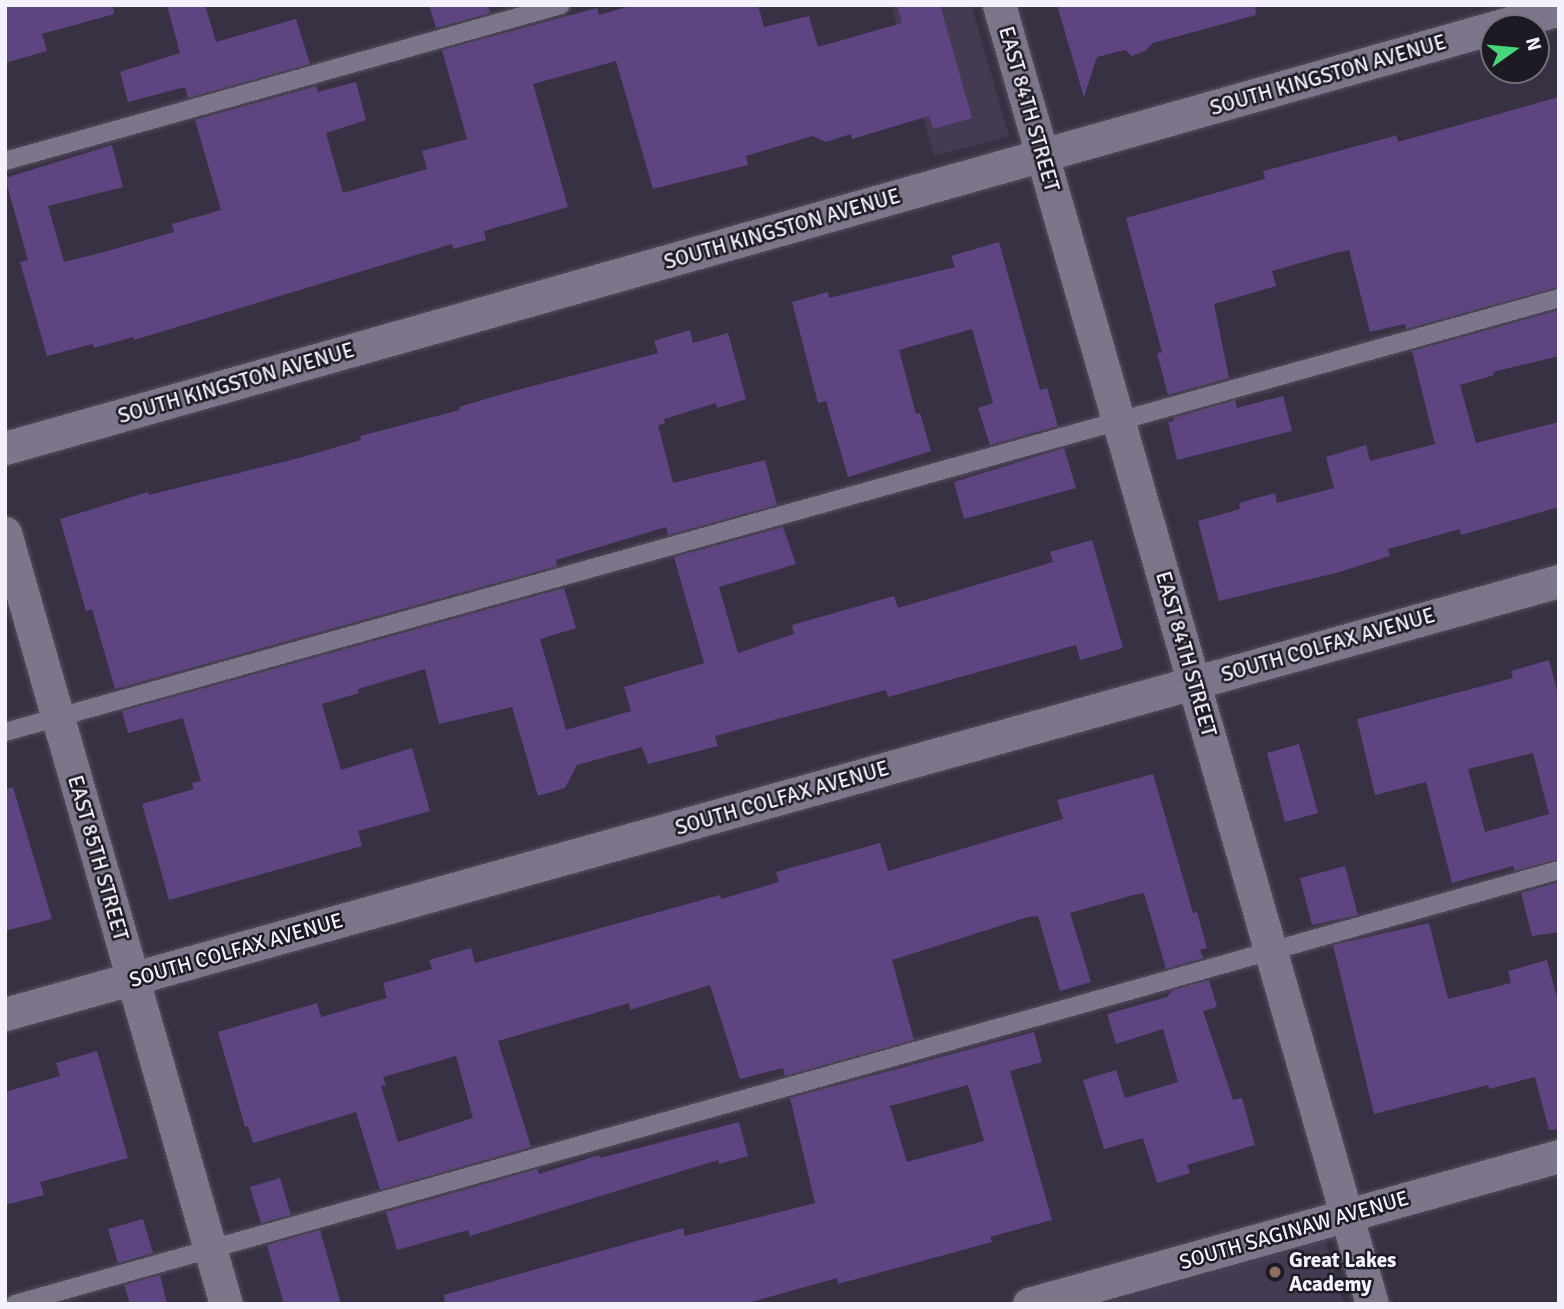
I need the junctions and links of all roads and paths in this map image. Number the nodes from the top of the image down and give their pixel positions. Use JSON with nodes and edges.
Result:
{"nodes":[{"id":1,"x":561,"y":5,"type":"edge"},
{"id":2,"x":999,"y":5,"type":"edge"},
{"id":3,"x":1559,"y":9,"type":"edge"},
{"id":4,"x":1042,"y":156,"type":"junction"},
{"id":5,"x":5,"y":161,"type":"edge"},
{"id":6,"x":1559,"y":298,"type":"edge"},
{"id":7,"x":1118,"y":421,"type":"junction"},
{"id":8,"x":5,"y":448,"type":"edge"},
{"id":9,"x":5,"y":533,"type":"edge"},
{"id":10,"x":1559,"y":581,"type":"edge"},
{"id":11,"x":1194,"y":683,"type":"junction"},
{"id":12,"x":58,"y":718,"type":"junction"},
{"id":13,"x":5,"y":732,"type":"edge"},
{"id":14,"x":1559,"y":870,"type":"edge"},
{"id":15,"x":1271,"y":951,"type":"junction"},
{"id":16,"x":133,"y":979,"type":"junction"},
{"id":17,"x":5,"y":1014,"type":"edge"},
{"id":18,"x":1559,"y":1156,"type":"edge"},
{"id":19,"x":1347,"y":1215,"type":"junction"},
{"id":20,"x":211,"y":1249,"type":"junction"},
{"id":21,"x":15,"y":1304,"type":"edge"},
{"id":22,"x":226,"y":1304,"type":"edge"},
{"id":23,"x":1029,"y":1304,"type":"edge"},
{"id":24,"x":1372,"y":1304,"type":"edge"}],
"edges":[{"from":1,"to":5,"type":"lane"},
{"from":2,"to":4,"type":"street","name":"EAST 84TH STREET"},
{"from":3,"to":4,"type":"street","name":"SOUTH KINGSTON AVENUE"},
{"from":4,"to":7,"type":"street","name":"EAST 84TH STREET"},
{"from":4,"to":8,"type":"street","name":"SOUTH KINGSTON AVENUE"},
{"from":6,"to":7,"type":"lane"},
{"from":7,"to":11,"type":"street","name":"EAST 84TH STREET"},
{"from":7,"to":12,"type":"lane"},
{"from":9,"to":12,"type":"street","name":"EAST 85TH STREET"},
{"from":10,"to":11,"type":"street","name":"SOUTH COLFAX AVENUE"},
{"from":11,"to":15,"type":"street","name":"EAST 84TH STREET"},
{"from":11,"to":16,"type":"street","name":"SOUTH COLFAX AVENUE"},
{"from":12,"to":13,"type":"lane"},
{"from":12,"to":16,"type":"street","name":"EAST 85TH STREET"},
{"from":14,"to":15,"type":"lane"},
{"from":15,"to":19,"type":"street","name":"EAST 84TH STREET"},
{"from":15,"to":20,"type":"lane"},
{"from":16,"to":17,"type":"street","name":"SOUTH COLFAX AVENUE"},
{"from":16,"to":20,"type":"street","name":"EAST 85TH STREET"},
{"from":18,"to":19,"type":"street","name":"SOUTH SAGINAW AVENUE"},
{"from":19,"to":23,"type":"street","name":"SOUTH SAGINAW AVENUE"},
{"from":19,"to":24,"type":"street","name":"EAST 84TH STREET"},
{"from":20,"to":21,"type":"lane"},
{"from":20,"to":22,"type":"street","name":"EAST 85TH STREET"}]}
